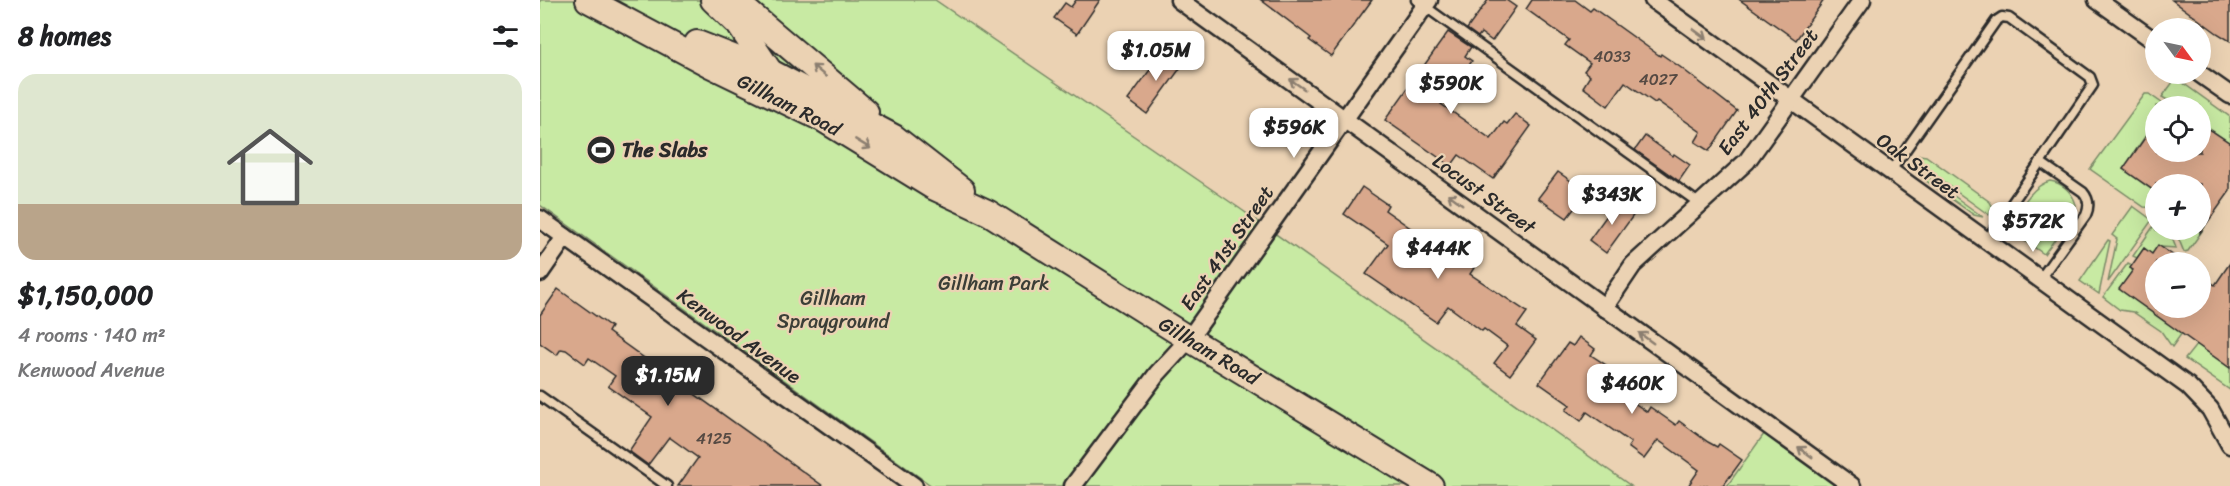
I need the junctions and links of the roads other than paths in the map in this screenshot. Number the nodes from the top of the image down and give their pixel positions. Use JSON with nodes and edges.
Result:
{"nodes":[{"id":1,"x":588,"y":0,"type":"edge"},
{"id":2,"x":594,"y":0,"type":"edge"},
{"id":3,"x":713,"y":0,"type":"edge"},
{"id":4,"x":1179,"y":0,"type":"edge"},
{"id":5,"x":1653,"y":0,"type":"edge"},
{"id":6,"x":1862,"y":0,"type":"edge"},
{"id":7,"x":2097,"y":0,"type":"edge"},
{"id":8,"x":1423,"y":2,"type":"edge"},
{"id":9,"x":742,"y":4,"type":"edge"},
{"id":10,"x":2145,"y":34,"type":"edge"},
{"id":11,"x":769,"y":71,"type":"junction"},
{"id":12,"x":2211,"y":82,"type":"edge"},
{"id":13,"x":2230,"y":95,"type":"edge"},
{"id":14,"x":1791,"y":100,"type":"junction"},
{"id":15,"x":1344,"y":118,"type":"junction"},
{"id":16,"x":824,"y":120,"type":"junction"},
{"id":17,"x":894,"y":137,"type":"junction"},
{"id":18,"x":2040,"y":162,"type":"junction"},
{"id":19,"x":1890,"y":171,"type":"junction"},
{"id":20,"x":1700,"y":204,"type":"junction"},
{"id":21,"x":989,"y":213,"type":"junction"},
{"id":22,"x":540,"y":219,"type":"edge"},
{"id":23,"x":565,"y":237,"type":"junction"},
{"id":24,"x":1986,"y":241,"type":"junction"},
{"id":25,"x":540,"y":273,"type":"edge"},
{"id":26,"x":2040,"y":279,"type":"junction"},
{"id":27,"x":1604,"y":308,"type":"junction"},
{"id":28,"x":1189,"y":339,"type":"junction"},
{"id":29,"x":540,"y":396,"type":"edge"},
{"id":30,"x":2230,"y":445,"type":"edge"},
{"id":31,"x":667,"y":486,"type":"edge"},
{"id":32,"x":914,"y":486,"type":"edge"},
{"id":33,"x":1073,"y":486,"type":"edge"},
{"id":34,"x":1431,"y":486,"type":"edge"},
{"id":35,"x":1852,"y":486,"type":"edge"}],
"edges":[{"from":1,"to":16,"type":"main road","name":"Gillham Road"},
{"from":2,"to":11,"type":"main road","name":"Gillham Road"},
{"from":3,"to":11,"type":"main road"},
{"from":15,"to":4,"type":"street","name":"Locust Street","one_way":true},
{"from":5,"to":14,"type":"street","name":"Oak Street","one_way":true},
{"from":6,"to":14,"type":"street","name":"East 40th Street"},
{"from":7,"to":10,"type":"street"},
{"from":8,"to":15,"type":"street","name":"East 41st Street"},
{"from":8,"to":20,"type":"lane"},
{"from":17,"to":9,"type":"main road","one_way":true},
{"from":11,"to":16,"type":"main road"},
{"from":11,"to":17,"type":"main road","name":"Gillham Road"},
{"from":12,"to":13,"type":"street"},
{"from":14,"to":19,"type":"street","name":"Oak Street"},
{"from":14,"to":20,"type":"street","name":"East 40th Street"},
{"from":27,"to":15,"type":"street","name":"Locust Street","one_way":true},
{"from":15,"to":28,"type":"street","name":"East 41st Street"},
{"from":16,"to":21,"type":"main road","name":"Gillham Road","one_way":true},
{"from":17,"to":21,"type":"main road","name":"Gillham Road"},
{"from":18,"to":19,"type":"lane"},
{"from":18,"to":24,"type":"lane"},
{"from":18,"to":26,"type":"lane"},
{"from":19,"to":24,"type":"street","name":"Oak Street"},
{"from":20,"to":27,"type":"street","name":"East 40th Street"},
{"from":21,"to":28,"type":"main road","name":"Gillham Road"},
{"from":22,"to":23,"type":"street","name":"Kenwood Avenue"},
{"from":23,"to":25,"type":"street"},
{"from":23,"to":32,"type":"street","name":"Kenwood Avenue"},
{"from":24,"to":26,"type":"street","name":"Oak Street"},
{"from":26,"to":30,"type":"street","name":"Oak Street"},
{"from":35,"to":27,"type":"street","name":"Locust Street","one_way":true},
{"from":28,"to":33,"type":"street","name":"East 41st Street"},
{"from":28,"to":34,"type":"main road","name":"Gillham Road"},
{"from":29,"to":31,"type":"lane"}]}
